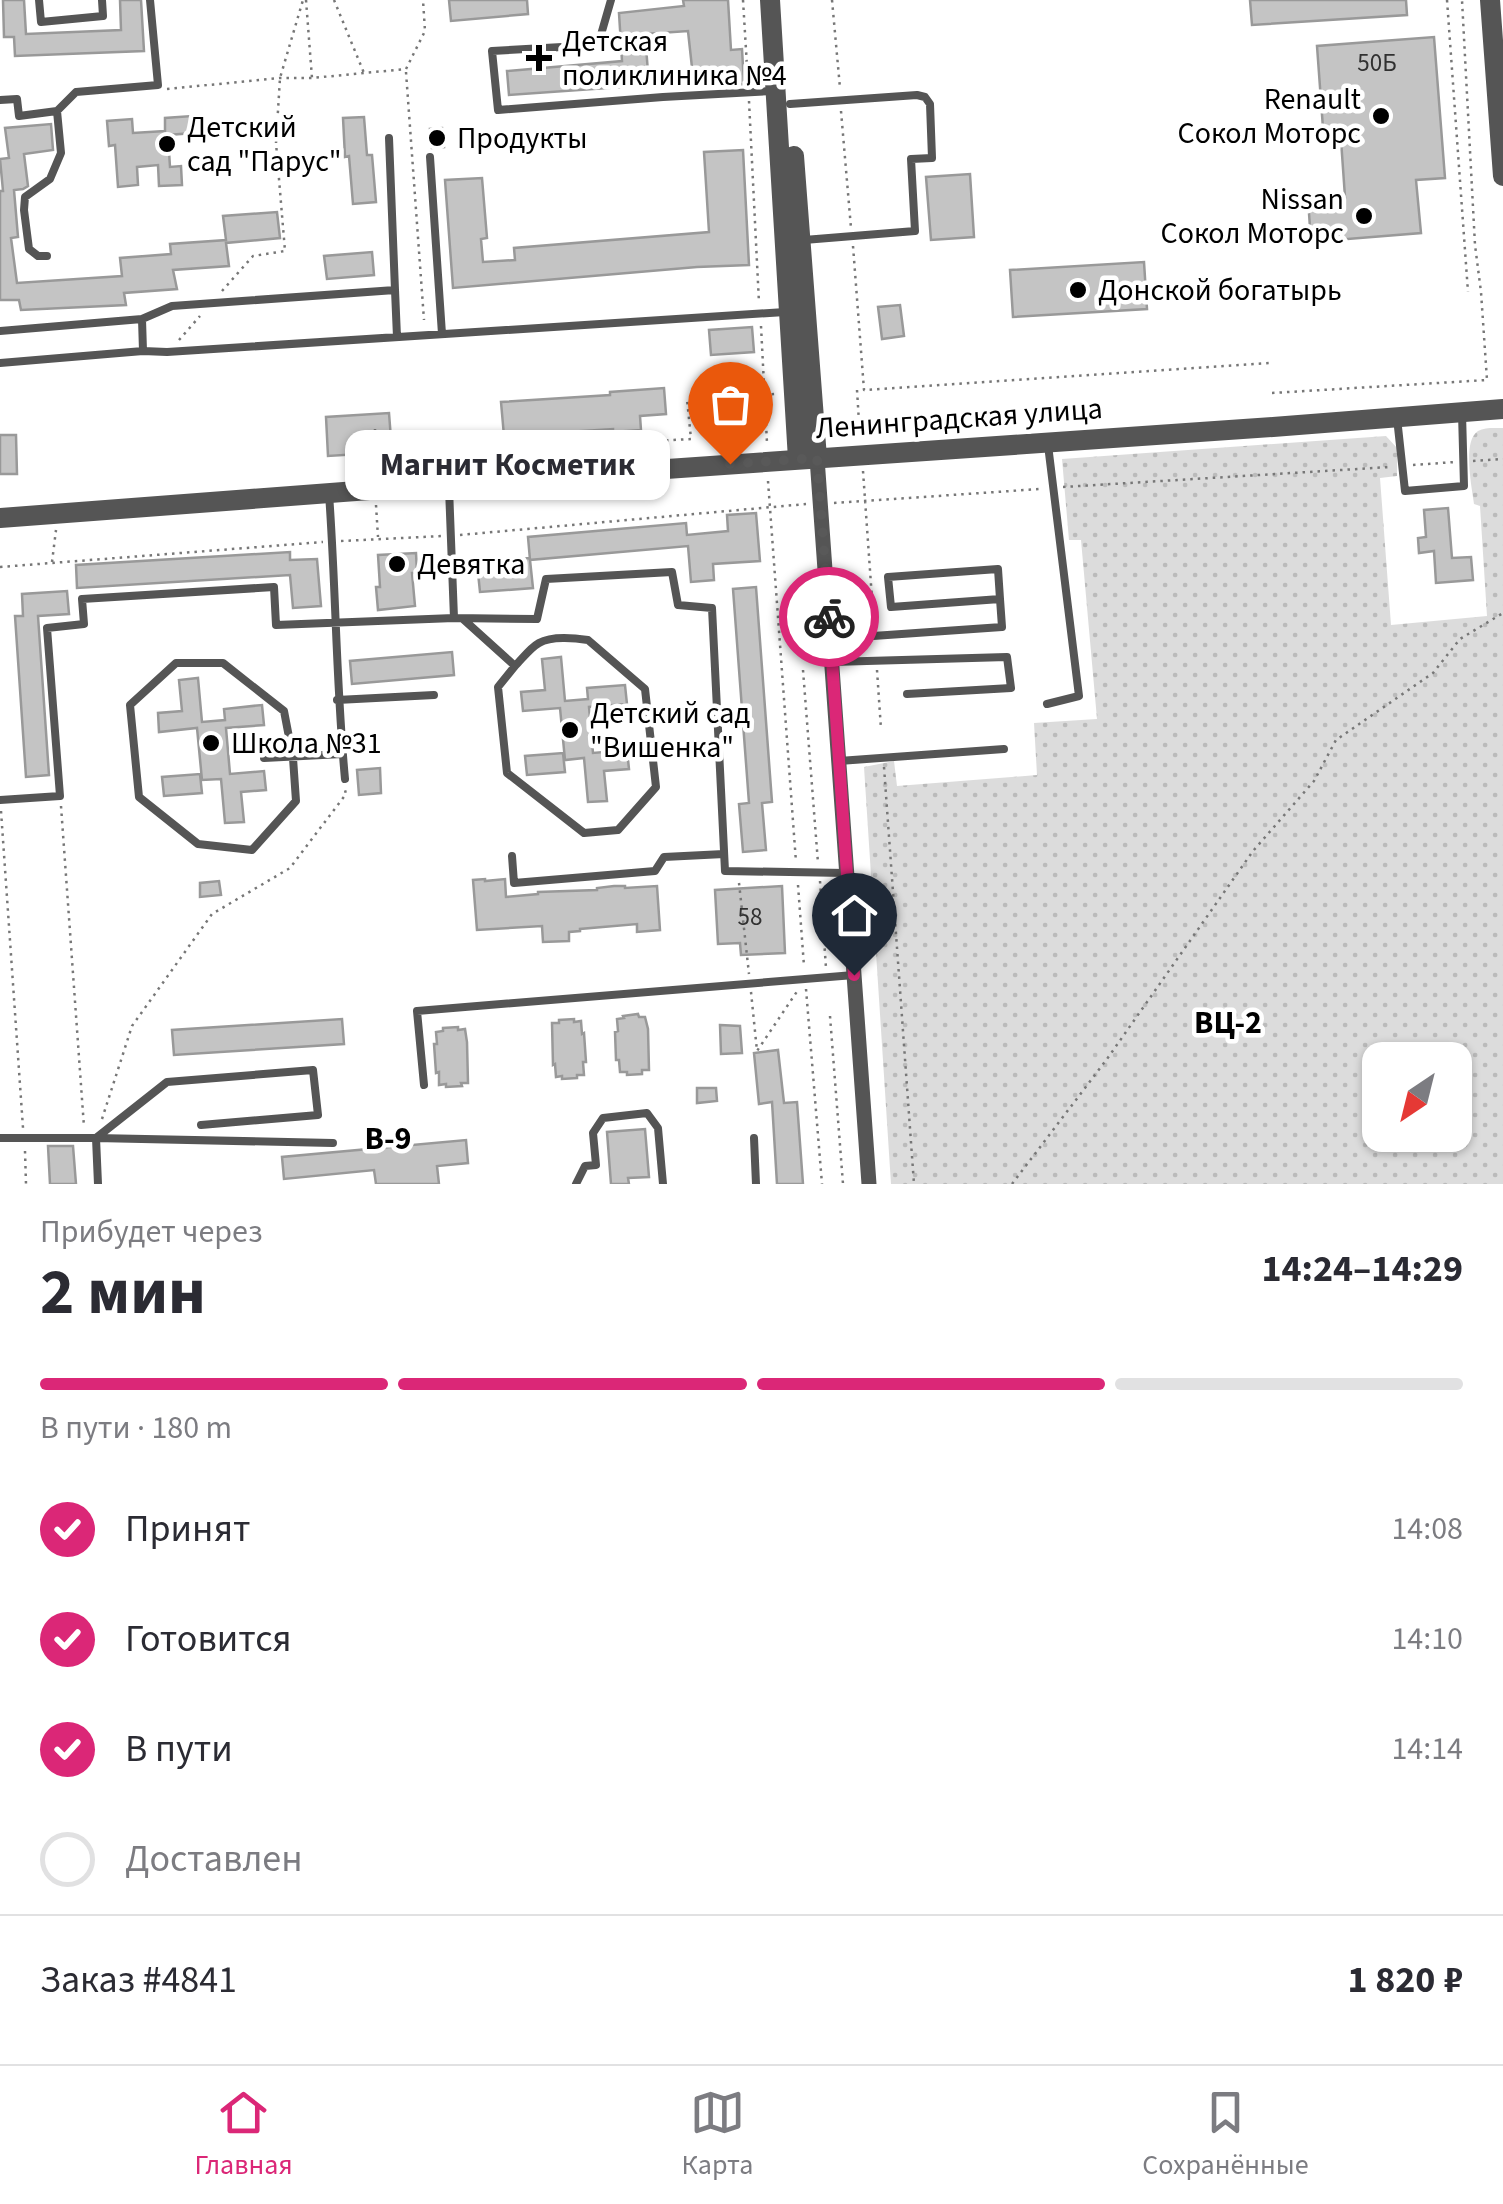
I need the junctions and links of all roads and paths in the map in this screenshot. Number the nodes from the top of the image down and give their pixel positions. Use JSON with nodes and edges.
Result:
{"nodes":[{"id":1,"x":39,"y":0,"type":"edge"},
{"id":2,"x":102,"y":0,"type":"edge"},
{"id":3,"x":150,"y":0,"type":"edge"},
{"id":4,"x":305,"y":0,"type":"edge"},
{"id":5,"x":334,"y":0,"type":"edge"},
{"id":6,"x":423,"y":0,"type":"edge"},
{"id":7,"x":610,"y":0,"type":"edge"},
{"id":8,"x":742,"y":0,"type":"edge"},
{"id":9,"x":770,"y":0,"type":"edge"},
{"id":10,"x":782,"y":0,"type":"edge"},
{"id":11,"x":832,"y":0,"type":"edge"},
{"id":12,"x":1446,"y":0,"type":"edge"},
{"id":13,"x":1462,"y":0,"type":"edge"},
{"id":14,"x":1495,"y":13,"type":"edge"},
{"id":15,"x":406,"y":69,"type":"junction"},
{"id":16,"x":364,"y":73,"type":"junction"},
{"id":17,"x":280,"y":78,"type":"junction"},
{"id":18,"x":312,"y":78,"type":"junction"},
{"id":19,"x":164,"y":90,"type":"dead end"},
{"id":20,"x":748,"y":93,"type":"junction"},
{"id":21,"x":783,"y":97,"type":"junction"},
{"id":22,"x":0,"y":100,"type":"edge"},
{"id":23,"x":840,"y":100,"type":"junction"},
{"id":24,"x":57,"y":110,"type":"junction"},
{"id":25,"x":389,"y":138,"type":"dead end"},
{"id":26,"x":430,"y":158,"type":"dead end"},
{"id":27,"x":1503,"y":176,"type":"edge"},
{"id":28,"x":852,"y":236,"type":"junction"},
{"id":29,"x":800,"y":240,"type":"junction"},
{"id":30,"x":47,"y":256,"type":"dead end"},
{"id":31,"x":395,"y":290,"type":"junction"},
{"id":32,"x":1468,"y":292,"type":"dead end"},
{"id":33,"x":211,"y":303,"type":"junction"},
{"id":34,"x":789,"y":312,"type":"junction"},
{"id":35,"x":760,"y":314,"type":"junction"},
{"id":36,"x":142,"y":320,"type":"junction"},
{"id":37,"x":424,"y":320,"type":"dead end"},
{"id":38,"x":0,"y":331,"type":"edge"},
{"id":39,"x":442,"y":334,"type":"junction"},
{"id":40,"x":397,"y":338,"type":"junction"},
{"id":41,"x":143,"y":351,"type":"junction"},
{"id":42,"x":168,"y":352,"type":"junction"},
{"id":43,"x":0,"y":363,"type":"edge"},
{"id":44,"x":1270,"y":363,"type":"dead end"},
{"id":45,"x":857,"y":390,"type":"dead end"},
{"id":46,"x":794,"y":392,"type":"junction"},
{"id":47,"x":1272,"y":393,"type":"dead end"},
{"id":48,"x":766,"y":394,"type":"junction"},
{"id":49,"x":1503,"y":408,"type":"edge"},
{"id":50,"x":1462,"y":413,"type":"junction"},
{"id":51,"x":1397,"y":418,"type":"junction"},
{"id":52,"x":636,"y":442,"type":"dead end"},
{"id":53,"x":1048,"y":442,"type":"junction"},
{"id":54,"x":861,"y":454,"type":"junction"},
{"id":55,"x":807,"y":458,"type":"junction"},
{"id":56,"x":1503,"y":459,"type":"edge"},
{"id":57,"x":768,"y":461,"type":"junction"},
{"id":58,"x":1463,"y":461,"type":"junction"},
{"id":59,"x":1402,"y":466,"type":"junction"},
{"id":60,"x":449,"y":484,"type":"junction"},
{"id":61,"x":1055,"y":488,"type":"junction"},
{"id":62,"x":329,"y":492,"type":"junction"},
{"id":63,"x":866,"y":502,"type":"junction"},
{"id":64,"x":820,"y":503,"type":"junction"},
{"id":65,"x":770,"y":508,"type":"junction"},
{"id":66,"x":58,"y":514,"type":"junction"},
{"id":67,"x":0,"y":516,"type":"edge"},
{"id":68,"x":451,"y":536,"type":"junction"},
{"id":69,"x":332,"y":542,"type":"junction"},
{"id":70,"x":52,"y":563,"type":"junction"},
{"id":71,"x":0,"y":567,"type":"edge"},
{"id":72,"x":1000,"y":599,"type":"junction"},
{"id":73,"x":1503,"y":613,"type":"edge"},
{"id":74,"x":458,"y":618,"type":"junction"},
{"id":75,"x":336,"y":622,"type":"junction"},
{"id":76,"x":874,"y":637,"type":"junction"},
{"id":77,"x":830,"y":639,"type":"junction"},
{"id":78,"x":876,"y":661,"type":"junction"},
{"id":79,"x":832,"y":662,"type":"junction"},
{"id":80,"x":515,"y":666,"type":"junction"},
{"id":81,"x":803,"y":670,"type":"dead end"},
{"id":82,"x":434,"y":694,"type":"dead end"},
{"id":83,"x":907,"y":694,"type":"dead end"},
{"id":84,"x":338,"y":700,"type":"junction"},
{"id":85,"x":1047,"y":704,"type":"dead end"},
{"id":86,"x":881,"y":728,"type":"dead end"},
{"id":87,"x":1004,"y":749,"type":"dead end"},
{"id":88,"x":342,"y":754,"type":"junction"},
{"id":89,"x":264,"y":758,"type":"dead end"},
{"id":90,"x":293,"y":758,"type":"junction"},
{"id":91,"x":883,"y":759,"type":"junction"},
{"id":92,"x":839,"y":761,"type":"junction"},
{"id":93,"x":344,"y":779,"type":"joint"},
{"id":94,"x":60,"y":796,"type":"junction"},
{"id":95,"x":0,"y":800,"type":"edge"},
{"id":96,"x":724,"y":854,"type":"junction"},
{"id":97,"x":512,"y":856,"type":"dead end"},
{"id":98,"x":797,"y":872,"type":"junction"},
{"id":99,"x":819,"y":872,"type":"junction"},
{"id":100,"x":847,"y":873,"type":"junction"},
{"id":101,"x":854,"y":975,"type":"junction"},
{"id":102,"x":826,"y":977,"type":"junction"},
{"id":103,"x":806,"y":979,"type":"junction"},
{"id":104,"x":830,"y":1016,"type":"dead end"},
{"id":105,"x":424,"y":1085,"type":"dead end"},
{"id":106,"x":201,"y":1125,"type":"dead end"},
{"id":107,"x":0,"y":1138,"type":"edge"},
{"id":108,"x":24,"y":1138,"type":"junction"},
{"id":109,"x":96,"y":1138,"type":"junction"},
{"id":110,"x":754,"y":1138,"type":"dead end"},
{"id":111,"x":333,"y":1144,"type":"dead end"},
{"id":112,"x":26,"y":1184,"type":"edge"},
{"id":113,"x":98,"y":1184,"type":"edge"},
{"id":114,"x":576,"y":1184,"type":"edge"},
{"id":115,"x":663,"y":1184,"type":"edge"},
{"id":116,"x":756,"y":1184,"type":"edge"},
{"id":117,"x":822,"y":1184,"type":"edge"},
{"id":118,"x":842,"y":1184,"type":"edge"},
{"id":119,"x":869,"y":1184,"type":"edge"},
{"id":120,"x":914,"y":1184,"type":"edge"},
{"id":121,"x":1012,"y":1184,"type":"edge"}],
"edges":[{"from":1,"to":2,"type":"lane"},
{"from":3,"to":24,"type":"lane"},
{"from":4,"to":17,"type":"path"},
{"from":4,"to":18,"type":"path"},
{"from":5,"to":16,"type":"path"},
{"from":6,"to":15,"type":"path"},
{"from":7,"to":20,"type":"lane"},
{"from":8,"to":20,"type":"path"},
{"from":9,"to":21,"type":"street"},
{"from":10,"to":21,"type":"street"},
{"from":11,"to":23,"type":"path"},
{"from":12,"to":32,"type":"path"},
{"from":13,"to":47,"type":"path"},
{"from":14,"to":27,"type":"street"},
{"from":15,"to":16,"type":"path"},
{"from":15,"to":37,"type":"path"},
{"from":16,"to":18,"type":"path"},
{"from":17,"to":18,"type":"path"},
{"from":17,"to":19,"type":"path"},
{"from":17,"to":33,"type":"path"},
{"from":20,"to":21,"type":"lane"},
{"from":20,"to":35,"type":"path"},
{"from":21,"to":23,"type":"lane"},
{"from":21,"to":29,"type":"street"},
{"from":21,"to":34,"type":"street"},
{"from":22,"to":24,"type":"lane"},
{"from":23,"to":28,"type":"path"},
{"from":23,"to":28,"type":"lane"},
{"from":24,"to":30,"type":"lane"},
{"from":25,"to":31,"type":"lane"},
{"from":26,"to":39,"type":"lane"},
{"from":28,"to":29,"type":"lane"},
{"from":28,"to":44,"type":"path"},
{"from":29,"to":55,"type":"street"},
{"from":31,"to":33,"type":"lane"},
{"from":31,"to":40,"type":"lane"},
{"from":33,"to":36,"type":"lane"},
{"from":33,"to":42,"type":"path"},
{"from":34,"to":35,"type":"lane"},
{"from":34,"to":46,"type":"street"},
{"from":35,"to":39,"type":"lane"},
{"from":35,"to":48,"type":"path"},
{"from":36,"to":38,"type":"lane"},
{"from":36,"to":41,"type":"lane"},
{"from":39,"to":40,"type":"lane"},
{"from":40,"to":42,"type":"lane"},
{"from":41,"to":42,"type":"lane"},
{"from":41,"to":43,"type":"lane"},
{"from":45,"to":54,"type":"path"},
{"from":46,"to":48,"type":"path"},
{"from":46,"to":55,"type":"street"},
{"from":48,"to":52,"type":"path"},
{"from":48,"to":57,"type":"path"},
{"from":49,"to":50,"type":"street","name":"Ленинградская улица"},
{"from":49,"to":54,"type":"street"},
{"from":50,"to":51,"type":"street","name":"Ленинградская улица"},
{"from":50,"to":58,"type":"lane"},
{"from":51,"to":53,"type":"street","name":"Ленинградская улица"},
{"from":51,"to":59,"type":"lane"},
{"from":53,"to":54,"type":"street","name":"Ленинградская улица"},
{"from":53,"to":61,"type":"lane"},
{"from":54,"to":55,"type":"street","name":"Ленинградская улица"},
{"from":54,"to":63,"type":"path"},
{"from":55,"to":57,"type":"street","name":"Ленинградская улица"},
{"from":55,"to":64,"type":"street"},
{"from":56,"to":58,"type":"path"},
{"from":57,"to":60,"type":"street"},
{"from":57,"to":62,"type":"street"},
{"from":57,"to":65,"type":"path"},
{"from":58,"to":59,"type":"path"},
{"from":58,"to":59,"type":"lane"},
{"from":59,"to":61,"type":"path"},
{"from":60,"to":62,"type":"street"},
{"from":60,"to":68,"type":"lane"},
{"from":61,"to":63,"type":"path"},
{"from":61,"to":85,"type":"lane"},
{"from":62,"to":66,"type":"street"},
{"from":62,"to":67,"type":"street"},
{"from":62,"to":69,"type":"lane"},
{"from":63,"to":64,"type":"path"},
{"from":63,"to":76,"type":"path"},
{"from":64,"to":65,"type":"path"},
{"from":64,"to":77,"type":"street"},
{"from":65,"to":68,"type":"path"},
{"from":65,"to":98,"type":"path"},
{"from":66,"to":67,"type":"street"},
{"from":66,"to":70,"type":"path"},
{"from":68,"to":69,"type":"path"},
{"from":68,"to":74,"type":"lane"},
{"from":69,"to":70,"type":"path"},
{"from":69,"to":75,"type":"lane"},
{"from":70,"to":71,"type":"path"},
{"from":72,"to":72,"type":"lane"},
{"from":72,"to":76,"type":"lane"},
{"from":73,"to":121,"type":"path"},
{"from":74,"to":75,"type":"lane"},
{"from":74,"to":80,"type":"lane"},
{"from":74,"to":96,"type":"lane"},
{"from":75,"to":84,"type":"lane"},
{"from":75,"to":94,"type":"lane"},
{"from":76,"to":77,"type":"lane"},
{"from":77,"to":79,"type":"street"},
{"from":78,"to":79,"type":"lane"},
{"from":78,"to":83,"type":"lane"},
{"from":78,"to":86,"type":"path"},
{"from":79,"to":92,"type":"street"},
{"from":80,"to":80,"type":"lane"},
{"from":81,"to":99,"type":"path"},
{"from":82,"to":84,"type":"lane"},
{"from":84,"to":88,"type":"lane"},
{"from":87,"to":91,"type":"lane"},
{"from":88,"to":90,"type":"lane"},
{"from":88,"to":93,"type":"lane"},
{"from":89,"to":90,"type":"lane"},
{"from":90,"to":90,"type":"lane"},
{"from":91,"to":92,"type":"lane"},
{"from":91,"to":120,"type":"path"},
{"from":92,"to":100,"type":"street"},
{"from":93,"to":109,"type":"path"},
{"from":94,"to":95,"type":"lane"},
{"from":94,"to":109,"type":"path"},
{"from":95,"to":108,"type":"path"},
{"from":96,"to":97,"type":"lane"},
{"from":96,"to":98,"type":"lane"},
{"from":98,"to":99,"type":"lane"},
{"from":98,"to":103,"type":"path"},
{"from":99,"to":100,"type":"lane"},
{"from":99,"to":102,"type":"path"},
{"from":100,"to":101,"type":"street"},
{"from":101,"to":102,"type":"lane"},
{"from":101,"to":119,"type":"street"},
{"from":102,"to":103,"type":"lane"},
{"from":103,"to":105,"type":"lane"},
{"from":103,"to":117,"type":"path"},
{"from":104,"to":118,"type":"path"},
{"from":106,"to":109,"type":"lane"},
{"from":107,"to":108,"type":"lane"},
{"from":108,"to":109,"type":"lane"},
{"from":108,"to":112,"type":"path"},
{"from":109,"to":111,"type":"lane"},
{"from":109,"to":113,"type":"lane"},
{"from":110,"to":116,"type":"lane"},
{"from":114,"to":115,"type":"lane"}]}
